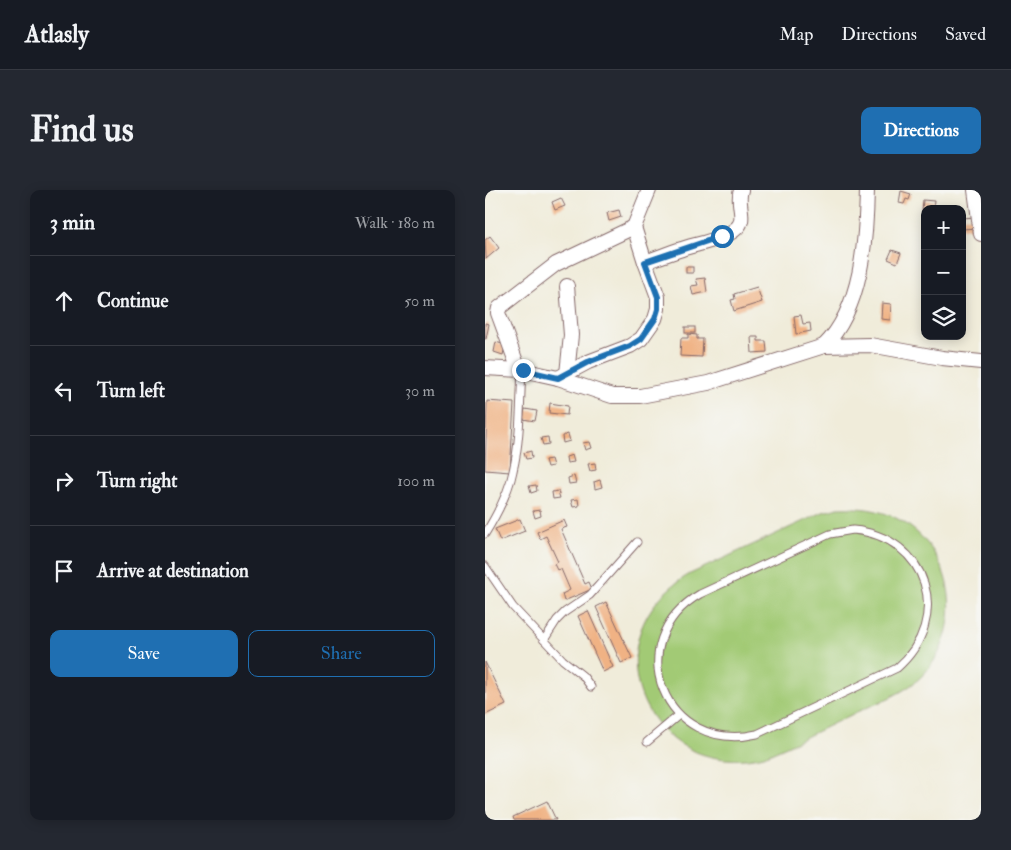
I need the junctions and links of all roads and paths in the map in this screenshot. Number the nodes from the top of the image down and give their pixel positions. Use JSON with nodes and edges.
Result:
{"nodes":[{"id":1,"x":649,"y":190,"type":"edge"},
{"id":2,"x":741,"y":190,"type":"edge"},
{"id":3,"x":867,"y":190,"type":"edge"},
{"id":4,"x":975,"y":190,"type":"edge"},
{"id":5,"x":634,"y":227,"type":"junction"},
{"id":6,"x":981,"y":234,"type":"edge"},
{"id":7,"x":645,"y":262,"type":"junction"},
{"id":8,"x":567,"y":286,"type":"dead end"},
{"id":9,"x":824,"y":346,"type":"junction"},
{"id":10,"x":981,"y":362,"type":"edge"},
{"id":11,"x":485,"y":368,"type":"edge"},
{"id":12,"x":521,"y":370,"type":"junction"},
{"id":13,"x":562,"y":376,"type":"junction"},
{"id":14,"x":485,"y":534,"type":"edge"},
{"id":15,"x":637,"y":542,"type":"dead end"},
{"id":16,"x":485,"y":566,"type":"edge"},
{"id":17,"x":544,"y":640,"type":"junction"},
{"id":18,"x":591,"y":687,"type":"dead end"},
{"id":19,"x":679,"y":714,"type":"junction"},
{"id":20,"x":647,"y":742,"type":"dead end"}],
"edges":[{"from":1,"to":5,"type":"street"},
{"from":2,"to":7,"type":"street"},
{"from":3,"to":9,"type":"street"},
{"from":4,"to":6,"type":"street"},
{"from":5,"to":7,"type":"street"},
{"from":5,"to":12,"type":"street"},
{"from":7,"to":13,"type":"street"},
{"from":8,"to":13,"type":"street"},
{"from":9,"to":10,"type":"street"},
{"from":9,"to":13,"type":"street"},
{"from":11,"to":12,"type":"street"},
{"from":12,"to":13,"type":"street"},
{"from":12,"to":14,"type":"lane"},
{"from":15,"to":17,"type":"lane"},
{"from":16,"to":17,"type":"lane"},
{"from":17,"to":18,"type":"lane"},
{"from":19,"to":19,"type":"lane"},
{"from":19,"to":20,"type":"lane"}]}
